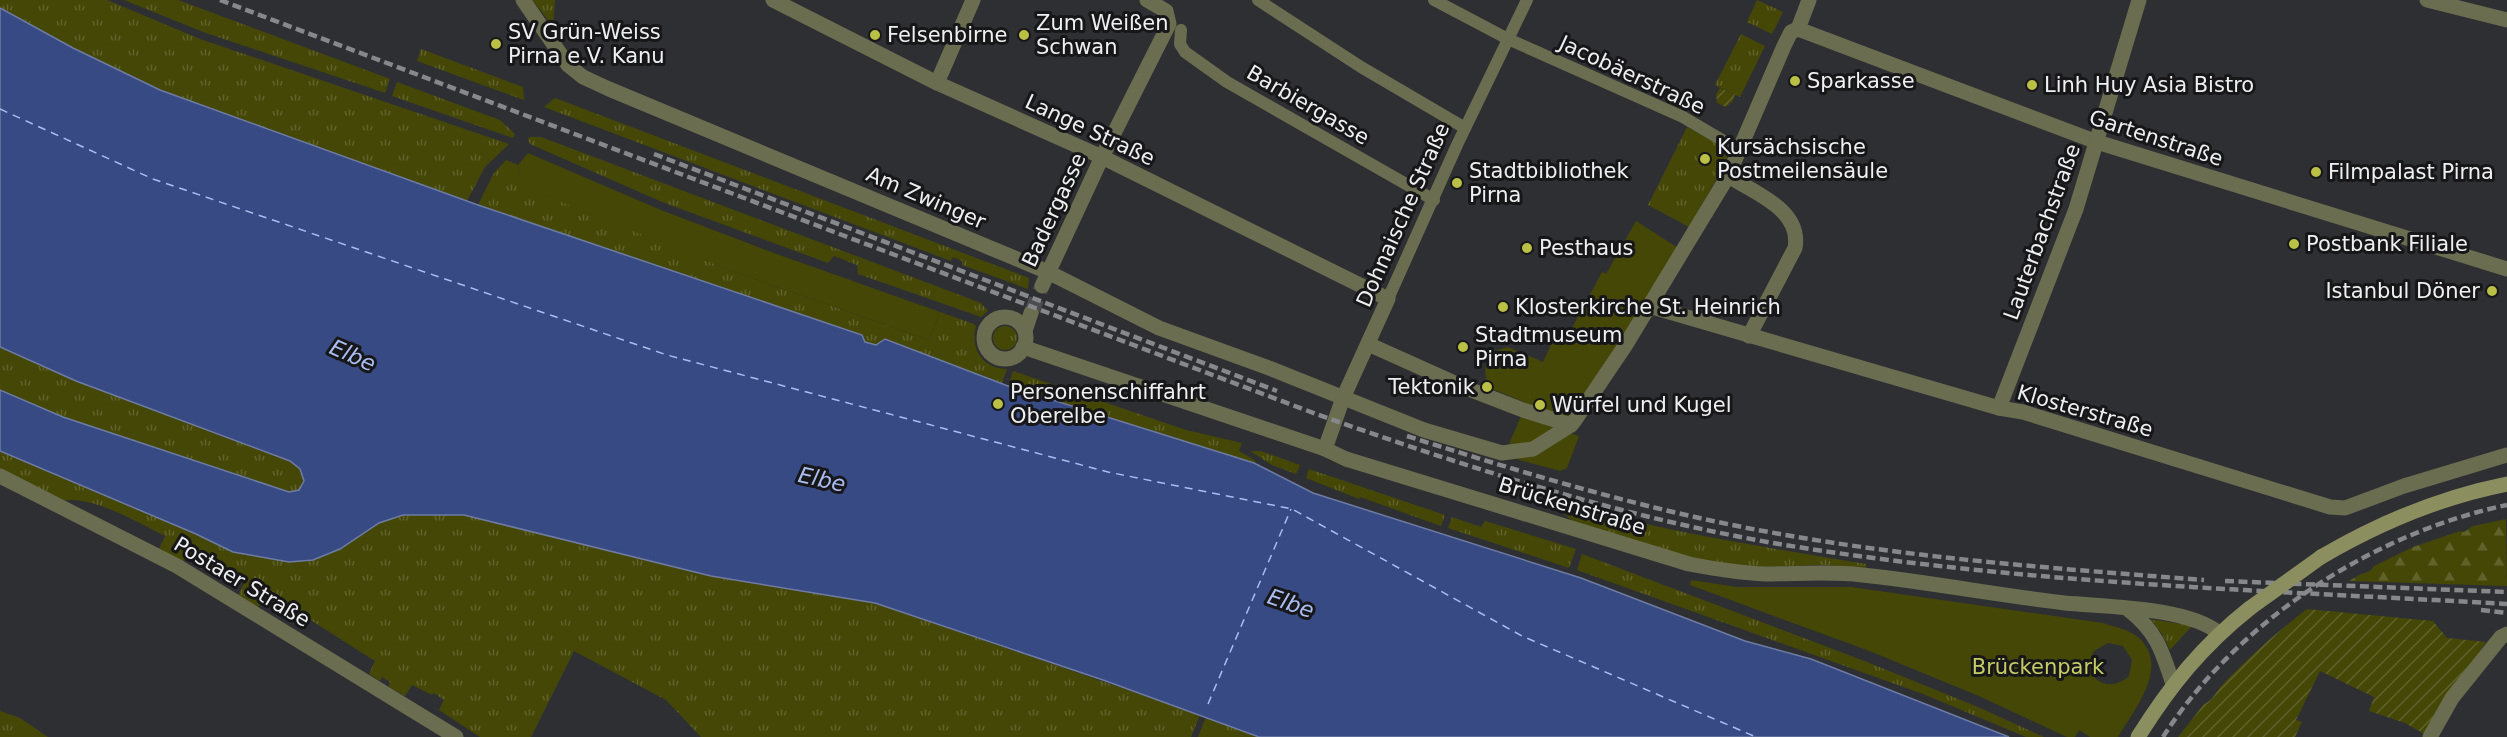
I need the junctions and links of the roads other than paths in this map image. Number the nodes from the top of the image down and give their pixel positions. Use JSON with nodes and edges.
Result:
{"nodes":[{"id":1,"x":523,"y":0,"type":"edge"},
{"id":2,"x":773,"y":0,"type":"edge"},
{"id":3,"x":973,"y":0,"type":"edge"},
{"id":4,"x":1147,"y":0,"type":"edge"},
{"id":5,"x":1258,"y":0,"type":"edge"},
{"id":6,"x":1434,"y":0,"type":"edge"},
{"id":7,"x":1527,"y":0,"type":"edge"},
{"id":8,"x":1809,"y":0,"type":"edge"},
{"id":9,"x":2139,"y":0,"type":"edge"},
{"id":10,"x":2427,"y":0,"type":"edge"},
{"id":11,"x":2507,"y":20,"type":"edge"},
{"id":12,"x":1175,"y":27,"type":"junction"},
{"id":13,"x":1798,"y":29,"type":"junction"},
{"id":14,"x":1508,"y":39,"type":"junction"},
{"id":15,"x":937,"y":83,"type":"junction"},
{"id":16,"x":1465,"y":128,"type":"junction"},
{"id":17,"x":2097,"y":142,"type":"junction"},
{"id":18,"x":1739,"y":150,"type":"junction"},
{"id":19,"x":1102,"y":157,"type":"junction"},
{"id":20,"x":1728,"y":176,"type":"junction"},
{"id":21,"x":1434,"y":200,"type":"junction"},
{"id":22,"x":2507,"y":269,"type":"edge"},
{"id":23,"x":1045,"y":279,"type":"junction"},
{"id":24,"x":1388,"y":299,"type":"junction"},
{"id":25,"x":1649,"y":306,"type":"junction"},
{"id":26,"x":1031,"y":313,"type":"tunnel mouth"},
{"id":27,"x":1025,"y":332,"type":"junction"},
{"id":28,"x":1749,"y":336,"type":"junction"},
{"id":29,"x":1368,"y":344,"type":"junction"},
{"id":30,"x":1023,"y":347,"type":"junction"},
{"id":31,"x":1343,"y":398,"type":"junction"},
{"id":32,"x":1999,"y":408,"type":"junction"},
{"id":33,"x":1571,"y":425,"type":"junction"},
{"id":34,"x":1325,"y":449,"type":"junction"},
{"id":35,"x":2507,"y":455,"type":"edge"},
{"id":36,"x":0,"y":476,"type":"edge"},
{"id":37,"x":2507,"y":484,"type":"edge"},
{"id":38,"x":2129,"y":610,"type":"junction"},
{"id":39,"x":2219,"y":633,"type":"junction"},
{"id":40,"x":2507,"y":634,"type":"edge"},
{"id":41,"x":2173,"y":684,"type":"junction"},
{"id":42,"x":456,"y":737,"type":"edge"},
{"id":43,"x":2138,"y":737,"type":"edge"},
{"id":44,"x":2430,"y":737,"type":"edge"}],
"edges":[{"from":1,"to":23,"type":"street","name":"Am Zwinger"},
{"from":2,"to":15,"type":"street","name":"Lange Straße"},
{"from":3,"to":15,"type":"street"},
{"from":4,"to":12,"type":"street"},
{"from":5,"to":16,"type":"street"},
{"from":6,"to":14,"type":"street","name":"Jacobäerstraße"},
{"from":7,"to":14,"type":"street","name":"Dohnaische Straße"},
{"from":8,"to":13,"type":"street"},
{"from":9,"to":17,"type":"street","name":"Lauterbachstraße"},
{"from":10,"to":11,"type":"street"},
{"from":12,"to":19,"type":"street","name":"Badergasse"},
{"from":12,"to":21,"type":"street","name":"Barbiergasse"},
{"from":13,"to":17,"type":"street","name":"Gartenstraße"},
{"from":13,"to":18,"type":"street"},
{"from":14,"to":16,"type":"street","name":"Dohnaische Straße"},
{"from":14,"to":18,"type":"street","name":"Jacobäerstraße"},
{"from":15,"to":19,"type":"street","name":"Lange Straße"},
{"from":16,"to":21,"type":"street","name":"Dohnaische Straße"},
{"from":17,"to":22,"type":"street","name":"Gartenstraße"},
{"from":17,"to":32,"type":"street","name":"Lauterbachstraße"},
{"from":18,"to":20,"type":"street"},
{"from":19,"to":23,"type":"street","name":"Badergasse"},
{"from":19,"to":24,"type":"street","name":"Lange Straße"},
{"from":20,"to":25,"type":"street"},
{"from":20,"to":28,"type":"street"},
{"from":21,"to":24,"type":"street","name":"Dohnaische Straße"},
{"from":23,"to":31,"type":"street","name":"Am Zwinger"},
{"from":24,"to":29,"type":"street","name":"Dohnaische Straße"},
{"from":25,"to":28,"type":"street","name":"Klosterstraße"},
{"from":25,"to":33,"type":"street"},
{"from":26,"to":27,"type":"street"},
{"from":27,"to":30,"type":"street"},
{"from":27,"to":30,"type":"street"},
{"from":28,"to":32,"type":"street","name":"Klosterstraße"},
{"from":29,"to":31,"type":"street","name":"Dohnaische Straße"},
{"from":29,"to":33,"type":"street"},
{"from":30,"to":34,"type":"street","name":"Brückenstraße"},
{"from":31,"to":33,"type":"street","name":"Am Zwinger"},
{"from":31,"to":34,"type":"street","name":"Dohnaische Straße"},
{"from":32,"to":35,"type":"street","name":"Klosterstraße"},
{"from":34,"to":38,"type":"street","name":"Brückenstraße"},
{"from":36,"to":42,"type":"street","name":"Postaer Straße"},
{"from":37,"to":39,"type":"main road","bridge":true},
{"from":38,"to":39,"type":"street","name":"Brückenstraße"},
{"from":38,"to":41,"type":"street"},
{"from":39,"to":41,"type":"main road"},
{"from":40,"to":44,"type":"street"},
{"from":41,"to":43,"type":"main road"}]}
